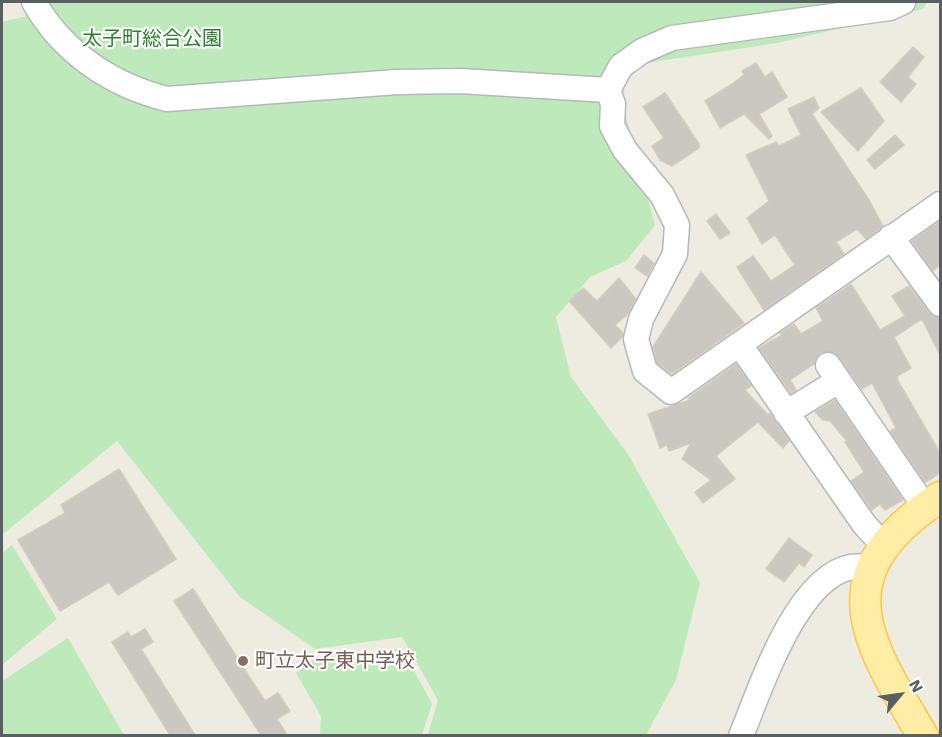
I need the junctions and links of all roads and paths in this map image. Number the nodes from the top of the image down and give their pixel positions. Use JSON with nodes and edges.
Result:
{"nodes":[{"id":1,"x":34,"y":2,"type":"edge"},
{"id":2,"x":903,"y":2,"type":"edge"},
{"id":3,"x":608,"y":90,"type":"junction"},
{"id":4,"x":940,"y":204,"type":"edge"},
{"id":5,"x":891,"y":237,"type":"junction"},
{"id":6,"x":940,"y":304,"type":"edge"},
{"id":7,"x":740,"y":345,"type":"junction"},
{"id":8,"x":786,"y":413,"type":"junction"},
{"id":9,"x":933,"y":502,"type":"edge"},
{"id":10,"x":877,"y":556,"type":"junction"},
{"id":11,"x":741,"y":735,"type":"edge"},
{"id":12,"x":922,"y":735,"type":"edge"}],
"edges":[{"from":1,"to":3,"type":"street"},
{"from":2,"to":3,"type":"street"},
{"from":3,"to":7,"type":"street"},
{"from":4,"to":5,"type":"street"},
{"from":5,"to":6,"type":"street"},
{"from":5,"to":7,"type":"street"},
{"from":7,"to":8,"type":"street"},
{"from":8,"to":9,"type":"street"},
{"from":8,"to":10,"type":"street"},
{"from":9,"to":10,"type":"main road"},
{"from":10,"to":11,"type":"street"},
{"from":10,"to":12,"type":"main road"}]}
